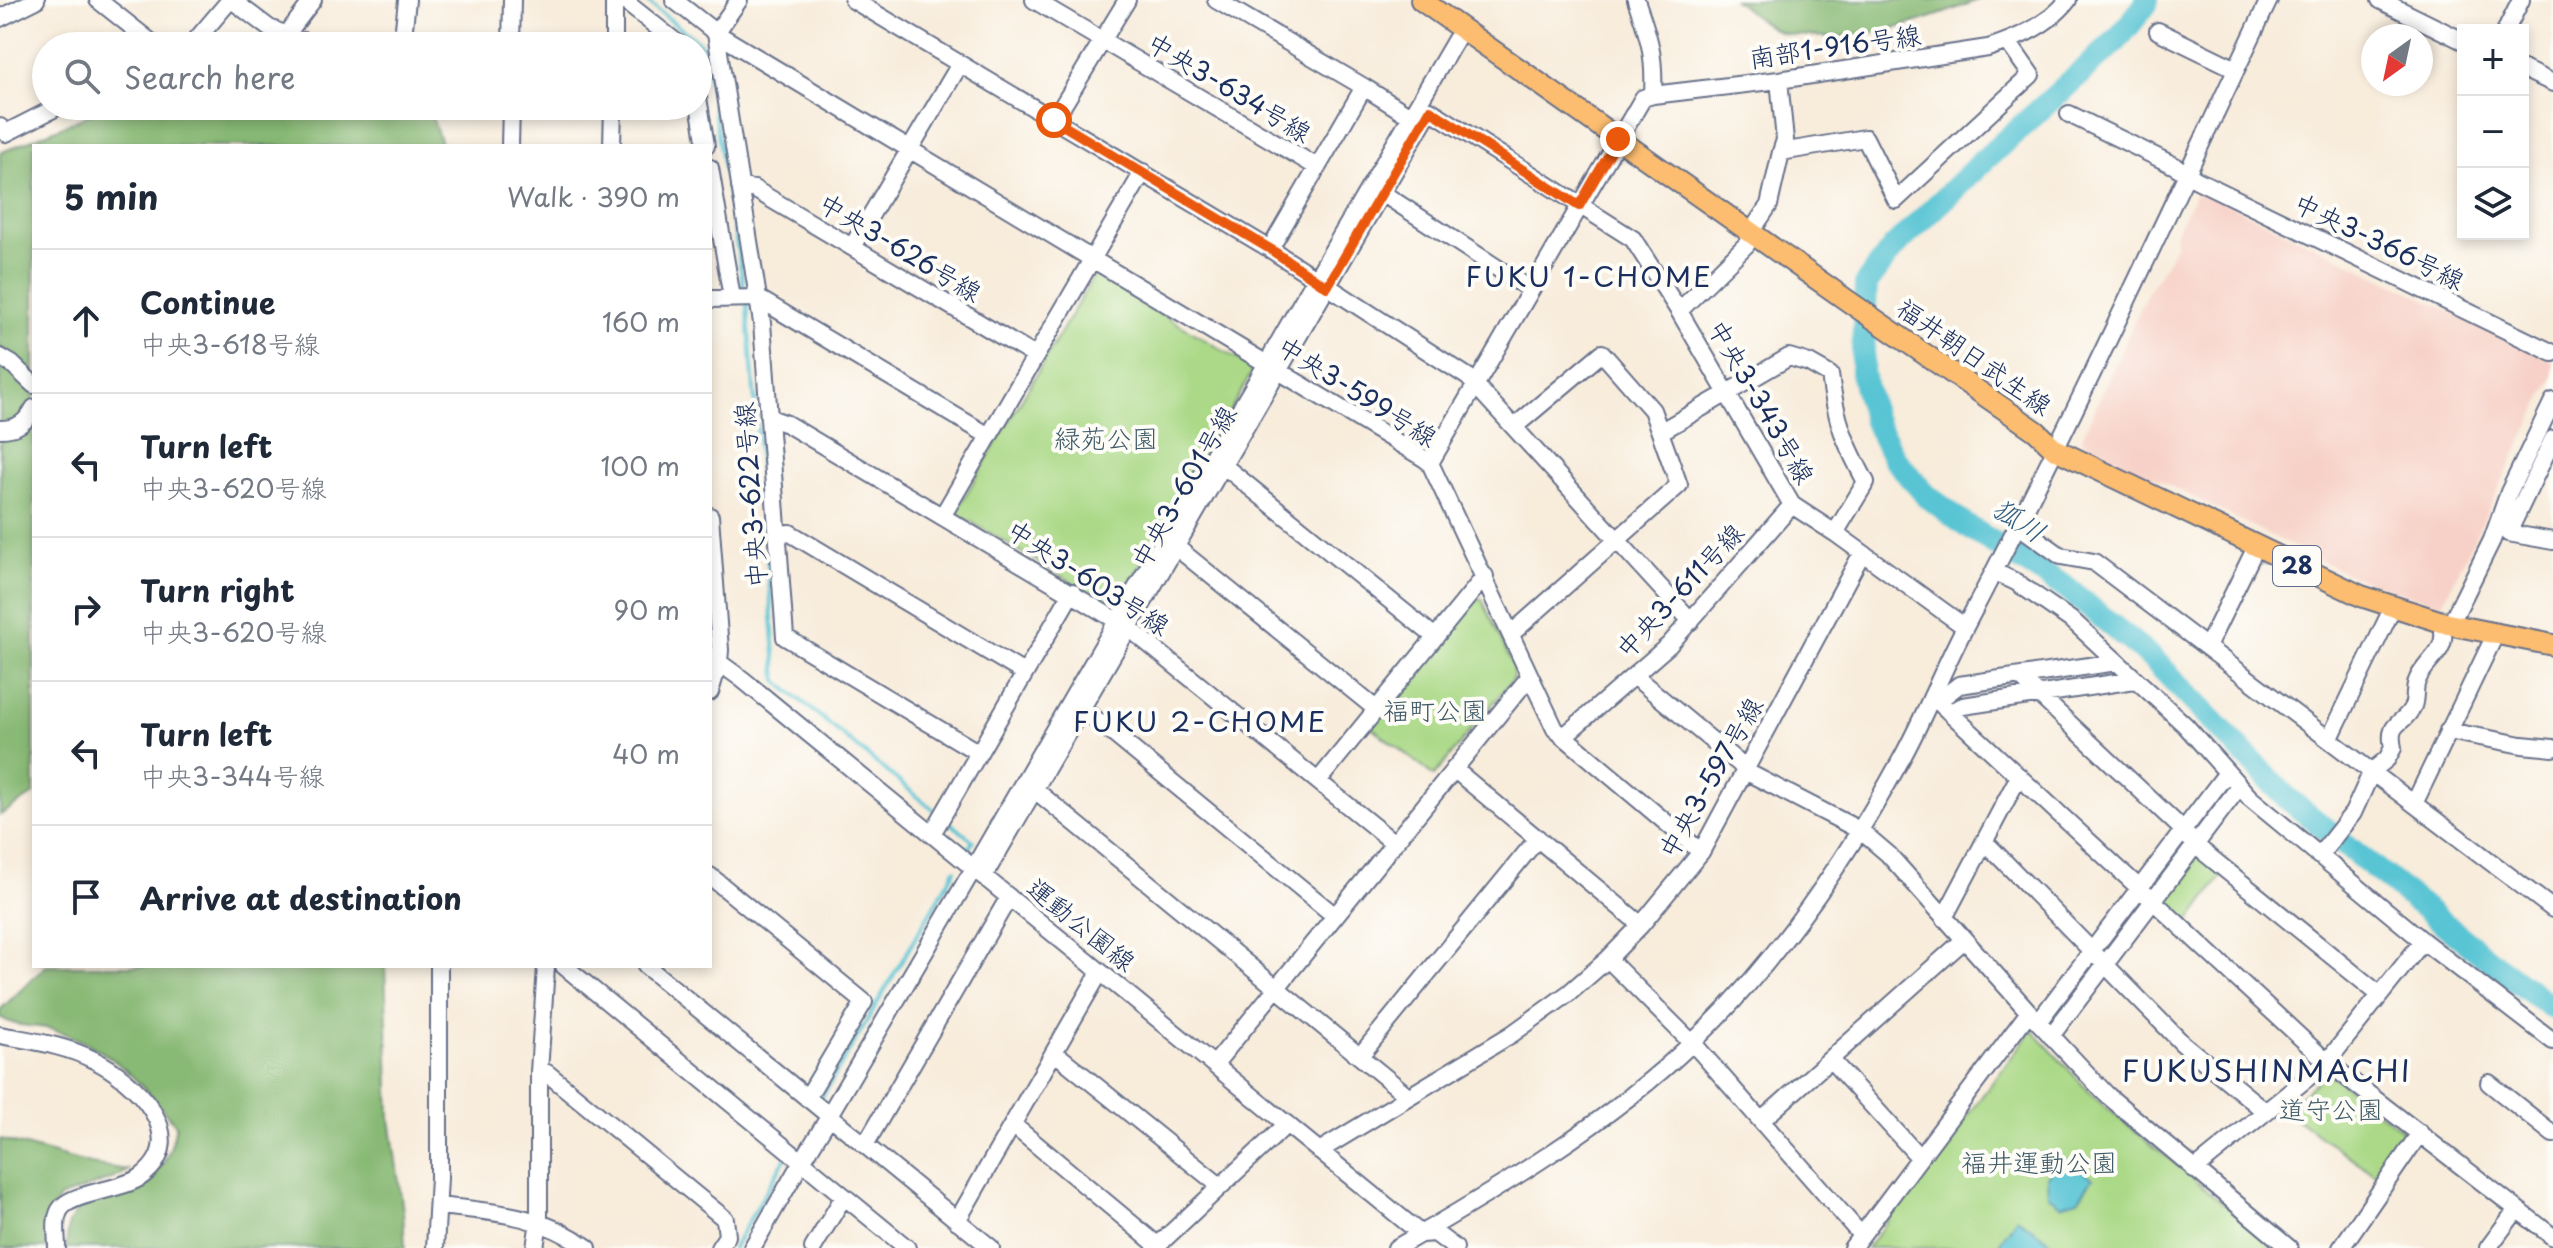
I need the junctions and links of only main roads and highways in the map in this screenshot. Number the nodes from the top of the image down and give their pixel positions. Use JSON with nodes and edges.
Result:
{"nodes":[{"id":1,"x":1421,"y":0,"type":"edge"},
{"id":2,"x":2553,"y":645,"type":"edge"}],
"edges":[{"from":1,"to":2,"type":"main road","name":"福井朝日武生線","number":"28"}]}
